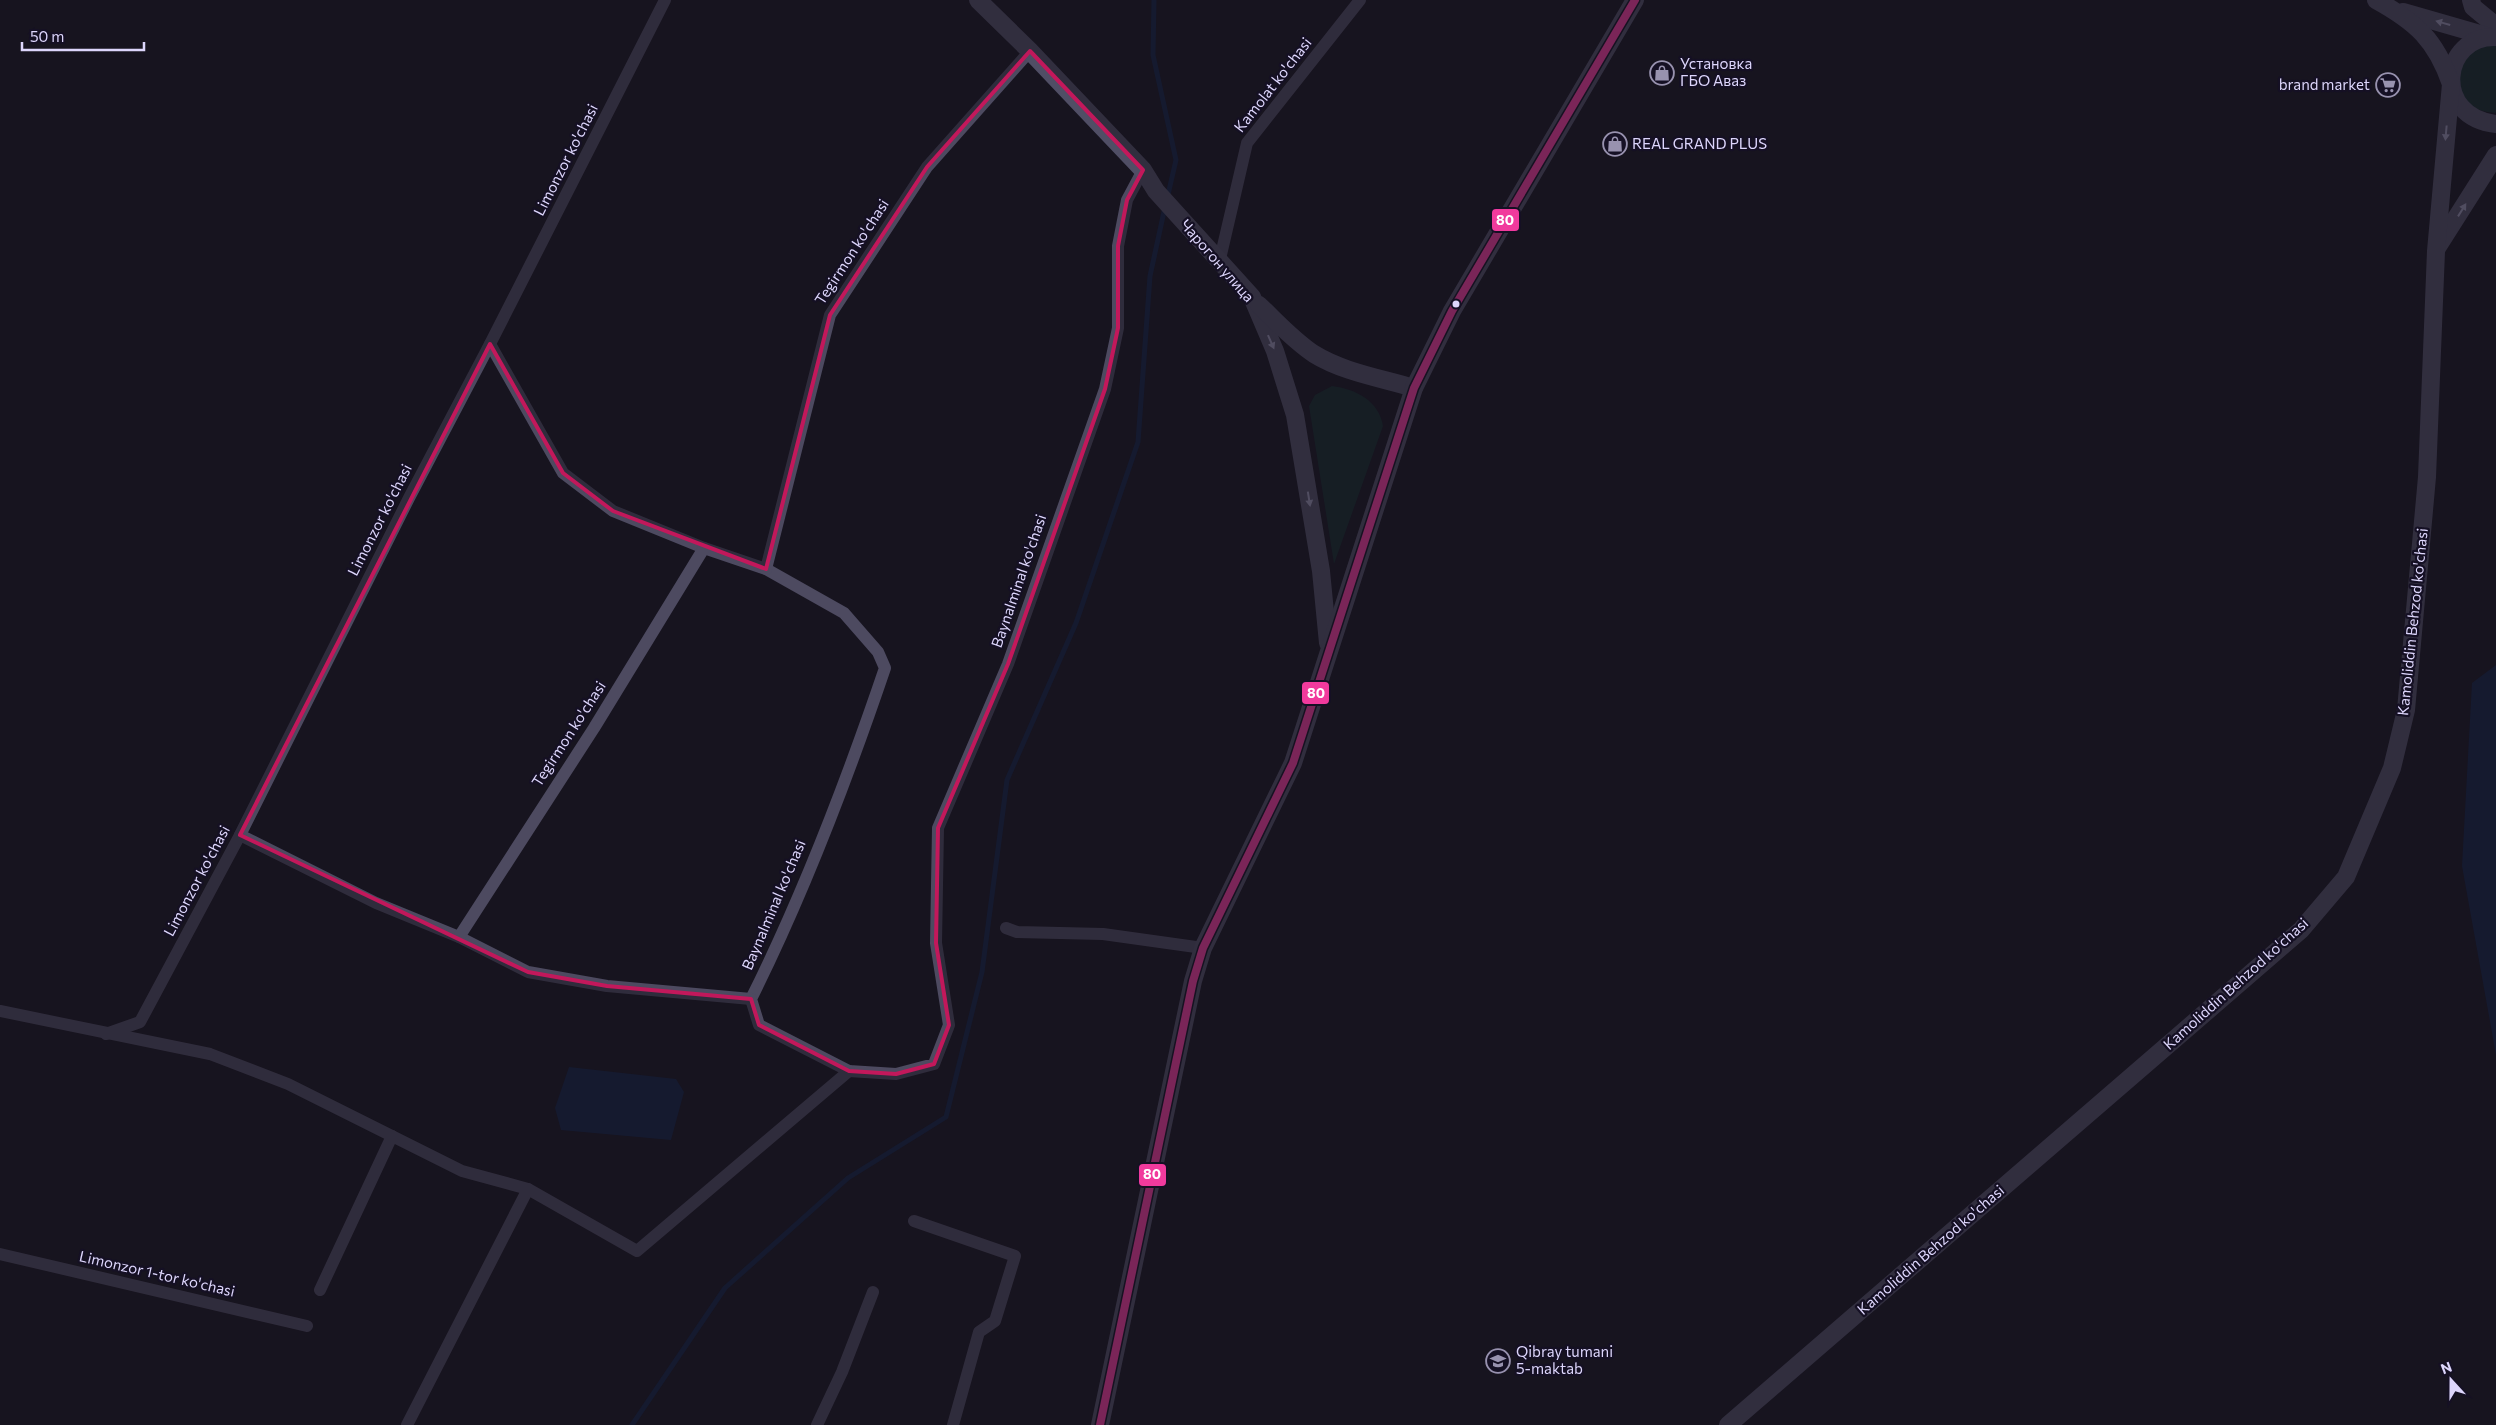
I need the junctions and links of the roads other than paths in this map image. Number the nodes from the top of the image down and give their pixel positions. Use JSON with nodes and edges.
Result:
{"nodes":[{"id":1,"x":665,"y":0,"type":"edge"},
{"id":2,"x":978,"y":0,"type":"edge"},
{"id":3,"x":1360,"y":0,"type":"edge"},
{"id":4,"x":1635,"y":0,"type":"edge"},
{"id":5,"x":2412,"y":0,"type":"edge"},
{"id":6,"x":2470,"y":0,"type":"edge"},
{"id":7,"x":2383,"y":4,"type":"edge"},
{"id":8,"x":2494,"y":33,"type":"edge"},
{"id":9,"x":1030,"y":51,"type":"junction"},
{"id":10,"x":2451,"y":84,"type":"junction"},
{"id":11,"x":2496,"y":124,"type":"edge"},
{"id":12,"x":2496,"y":155,"type":"edge"},
{"id":13,"x":1143,"y":170,"type":"junction"},
{"id":14,"x":2436,"y":251,"type":"junction"},
{"id":15,"x":1220,"y":259,"type":"junction"},
{"id":16,"x":1252,"y":297,"type":"junction"},
{"id":17,"x":490,"y":344,"type":"junction"},
{"id":18,"x":1414,"y":388,"type":"junction"},
{"id":19,"x":704,"y":548,"type":"junction"},
{"id":20,"x":766,"y":569,"type":"junction"},
{"id":21,"x":1329,"y":651,"type":"junction"},
{"id":22,"x":240,"y":835,"type":"junction"},
{"id":23,"x":1006,"y":928,"type":"dead end"},
{"id":24,"x":459,"y":937,"type":"junction"},
{"id":25,"x":1204,"y":948,"type":"junction"},
{"id":26,"x":751,"y":999,"type":"junction"},
{"id":27,"x":0,"y":1011,"type":"edge"},
{"id":28,"x":106,"y":1034,"type":"junction"},
{"id":29,"x":849,"y":1071,"type":"junction"},
{"id":30,"x":392,"y":1136,"type":"junction"},
{"id":31,"x":528,"y":1189,"type":"junction"},
{"id":32,"x":914,"y":1221,"type":"dead end"},
{"id":33,"x":0,"y":1254,"type":"edge"},
{"id":34,"x":320,"y":1290,"type":"dead end"},
{"id":35,"x":872,"y":1292,"type":"dead end"},
{"id":36,"x":307,"y":1326,"type":"dead end"},
{"id":37,"x":407,"y":1425,"type":"edge"},
{"id":38,"x":817,"y":1425,"type":"edge"},
{"id":39,"x":953,"y":1425,"type":"edge"},
{"id":40,"x":1100,"y":1425,"type":"edge"},
{"id":41,"x":1728,"y":1425,"type":"edge"}],
"edges":[{"from":1,"to":17,"type":"street","name":"Limonzor ko'chasi"},
{"from":2,"to":9,"type":"main road","name":"Чарогон улица"},
{"from":3,"to":15,"type":"street","name":"Kamolat ko'chasi"},
{"from":4,"to":18,"type":"main road"},
{"from":5,"to":7,"type":"main road"},
{"from":6,"to":8,"type":"main road"},
{"from":8,"to":7,"type":"main road","one_way":true},
{"from":7,"to":10,"type":"main road"},
{"from":8,"to":10,"type":"main road","name":"Kamoliddin Behzod ko'chasi"},
{"from":9,"to":13,"type":"main road","name":"Чарогон улица"},
{"from":9,"to":20,"type":"street","name":"Tegirmon ko'chasi"},
{"from":10,"to":11,"type":"main road"},
{"from":10,"to":14,"type":"main road","name":"Kamoliddin Behzod ko'chasi","one_way":true},
{"from":14,"to":12,"type":"main road","one_way":true},
{"from":13,"to":15,"type":"main road","name":"Чарогон улица"},
{"from":13,"to":29,"type":"street","name":"Baynalminal ko'chasi"},
{"from":14,"to":41,"type":"main road","name":"Kamoliddin Behzod ko'chasi"},
{"from":15,"to":16,"type":"main road","name":"Чарогон улица"},
{"from":16,"to":18,"type":"main road"},
{"from":16,"to":21,"type":"main road","name":"Чарогон улица","one_way":true},
{"from":17,"to":19,"type":"street","name":"Baynalminal ko'chasi"},
{"from":17,"to":22,"type":"street","name":"Limonzor ko'chasi"},
{"from":18,"to":21,"type":"main road"},
{"from":19,"to":20,"type":"street","name":"Baynalminal ko'chasi"},
{"from":19,"to":24,"type":"street","name":"Tegirmon ko'chasi"},
{"from":20,"to":26,"type":"street","name":"Baynalminal ko'chasi"},
{"from":21,"to":25,"type":"main road"},
{"from":22,"to":24,"type":"street"},
{"from":22,"to":28,"type":"street","name":"Limonzor ko'chasi"},
{"from":23,"to":25,"type":"street"},
{"from":24,"to":26,"type":"street"},
{"from":25,"to":40,"type":"main road"},
{"from":26,"to":29,"type":"street","name":"Baynalminal ko'chasi"},
{"from":27,"to":28,"type":"street"},
{"from":28,"to":30,"type":"street"},
{"from":29,"to":31,"type":"street"},
{"from":30,"to":31,"type":"street"},
{"from":30,"to":34,"type":"street"},
{"from":31,"to":37,"type":"street"},
{"from":32,"to":39,"type":"street"},
{"from":33,"to":36,"type":"street","name":"Limonzor 1-tor ko'chasi"},
{"from":35,"to":38,"type":"street"}]}
